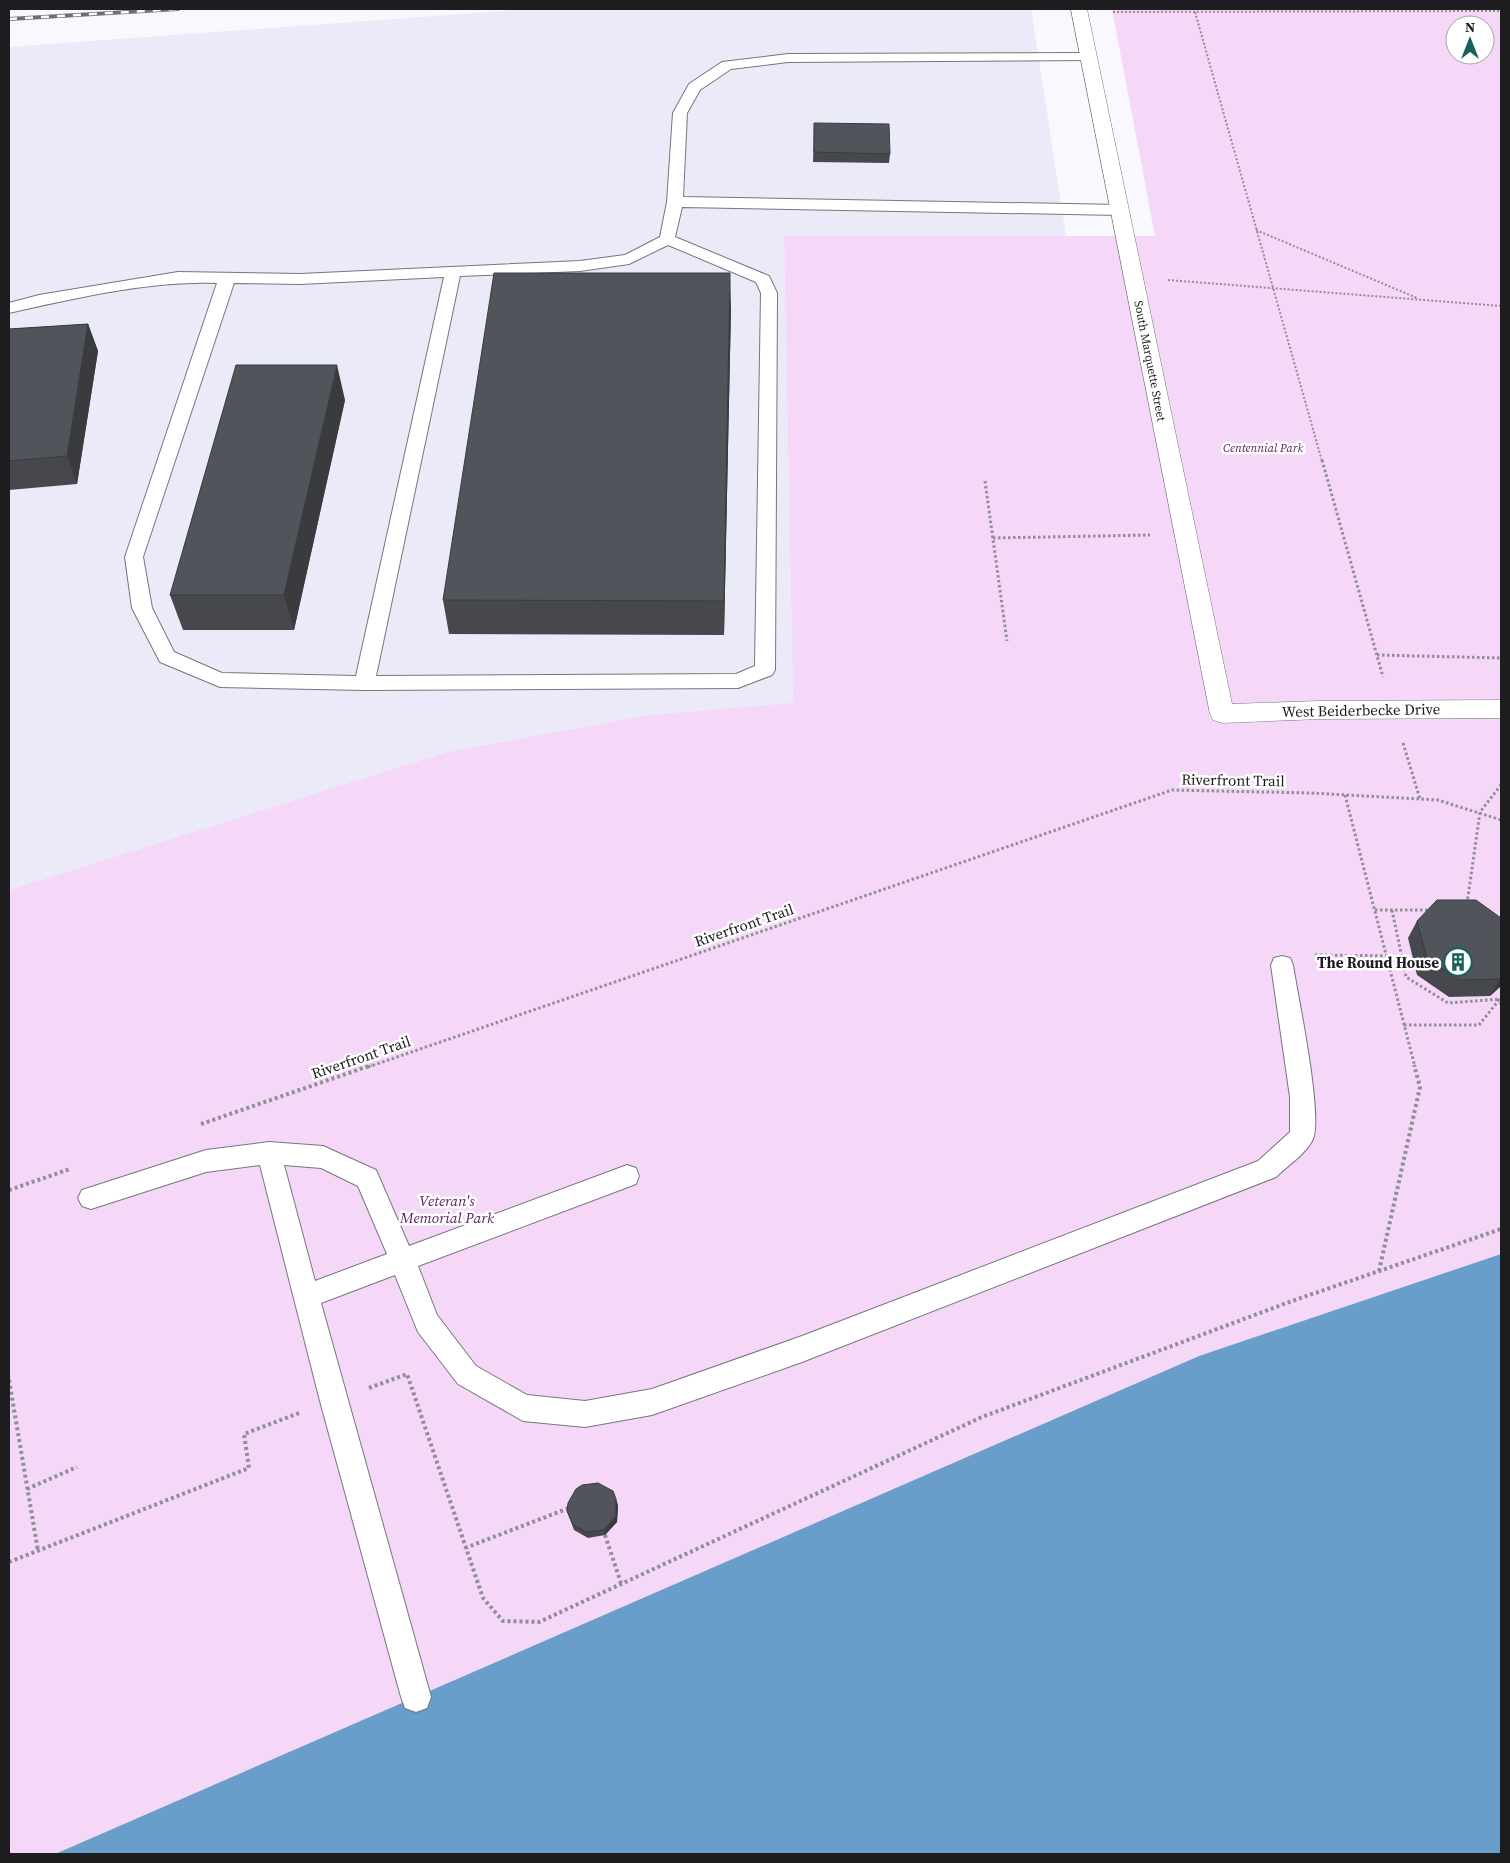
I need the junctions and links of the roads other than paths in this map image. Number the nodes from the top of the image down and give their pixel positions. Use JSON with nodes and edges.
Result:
{"nodes":[{"id":1,"x":1080,"y":10,"type":"edge"},
{"id":2,"x":1089,"y":57,"type":"junction"},
{"id":3,"x":675,"y":202,"type":"junction"},
{"id":4,"x":1120,"y":210,"type":"junction"},
{"id":5,"x":667,"y":239,"type":"junction"},
{"id":6,"x":453,"y":272,"type":"junction"},
{"id":7,"x":227,"y":278,"type":"junction"},
{"id":8,"x":9,"y":308,"type":"edge"},
{"id":9,"x":364,"y":683,"type":"junction"},
{"id":10,"x":1501,"y":709,"type":"edge"},
{"id":11,"x":1222,"y":714,"type":"joint"},
{"id":12,"x":1282,"y":964,"type":"dead end"},
{"id":13,"x":270,"y":1153,"type":"junction"},
{"id":14,"x":627,"y":1176,"type":"dead end"},
{"id":15,"x":91,"y":1198,"type":"dead end"},
{"id":16,"x":403,"y":1261,"type":"junction"},
{"id":17,"x":307,"y":1296,"type":"junction"},
{"id":18,"x":416,"y":1697,"type":"dead end"}],
"edges":[{"from":1,"to":2,"type":"street","name":"South Marquette Street"},
{"from":2,"to":3,"type":"lane"},
{"from":2,"to":4,"type":"street","name":"South Marquette Street"},
{"from":3,"to":4,"type":"lane"},
{"from":3,"to":5,"type":"lane"},
{"from":4,"to":11,"type":"street","name":"South Marquette Street"},
{"from":5,"to":6,"type":"lane"},
{"from":5,"to":9,"type":"lane"},
{"from":6,"to":7,"type":"lane"},
{"from":6,"to":9,"type":"lane"},
{"from":7,"to":8,"type":"lane"},
{"from":7,"to":9,"type":"lane"},
{"from":10,"to":11,"type":"street","name":"West Beiderbecke Drive"},
{"from":12,"to":16,"type":"lane"},
{"from":13,"to":15,"type":"lane"},
{"from":13,"to":16,"type":"lane"},
{"from":13,"to":17,"type":"lane"},
{"from":14,"to":16,"type":"lane"},
{"from":16,"to":17,"type":"lane"},
{"from":17,"to":18,"type":"lane"}]}
